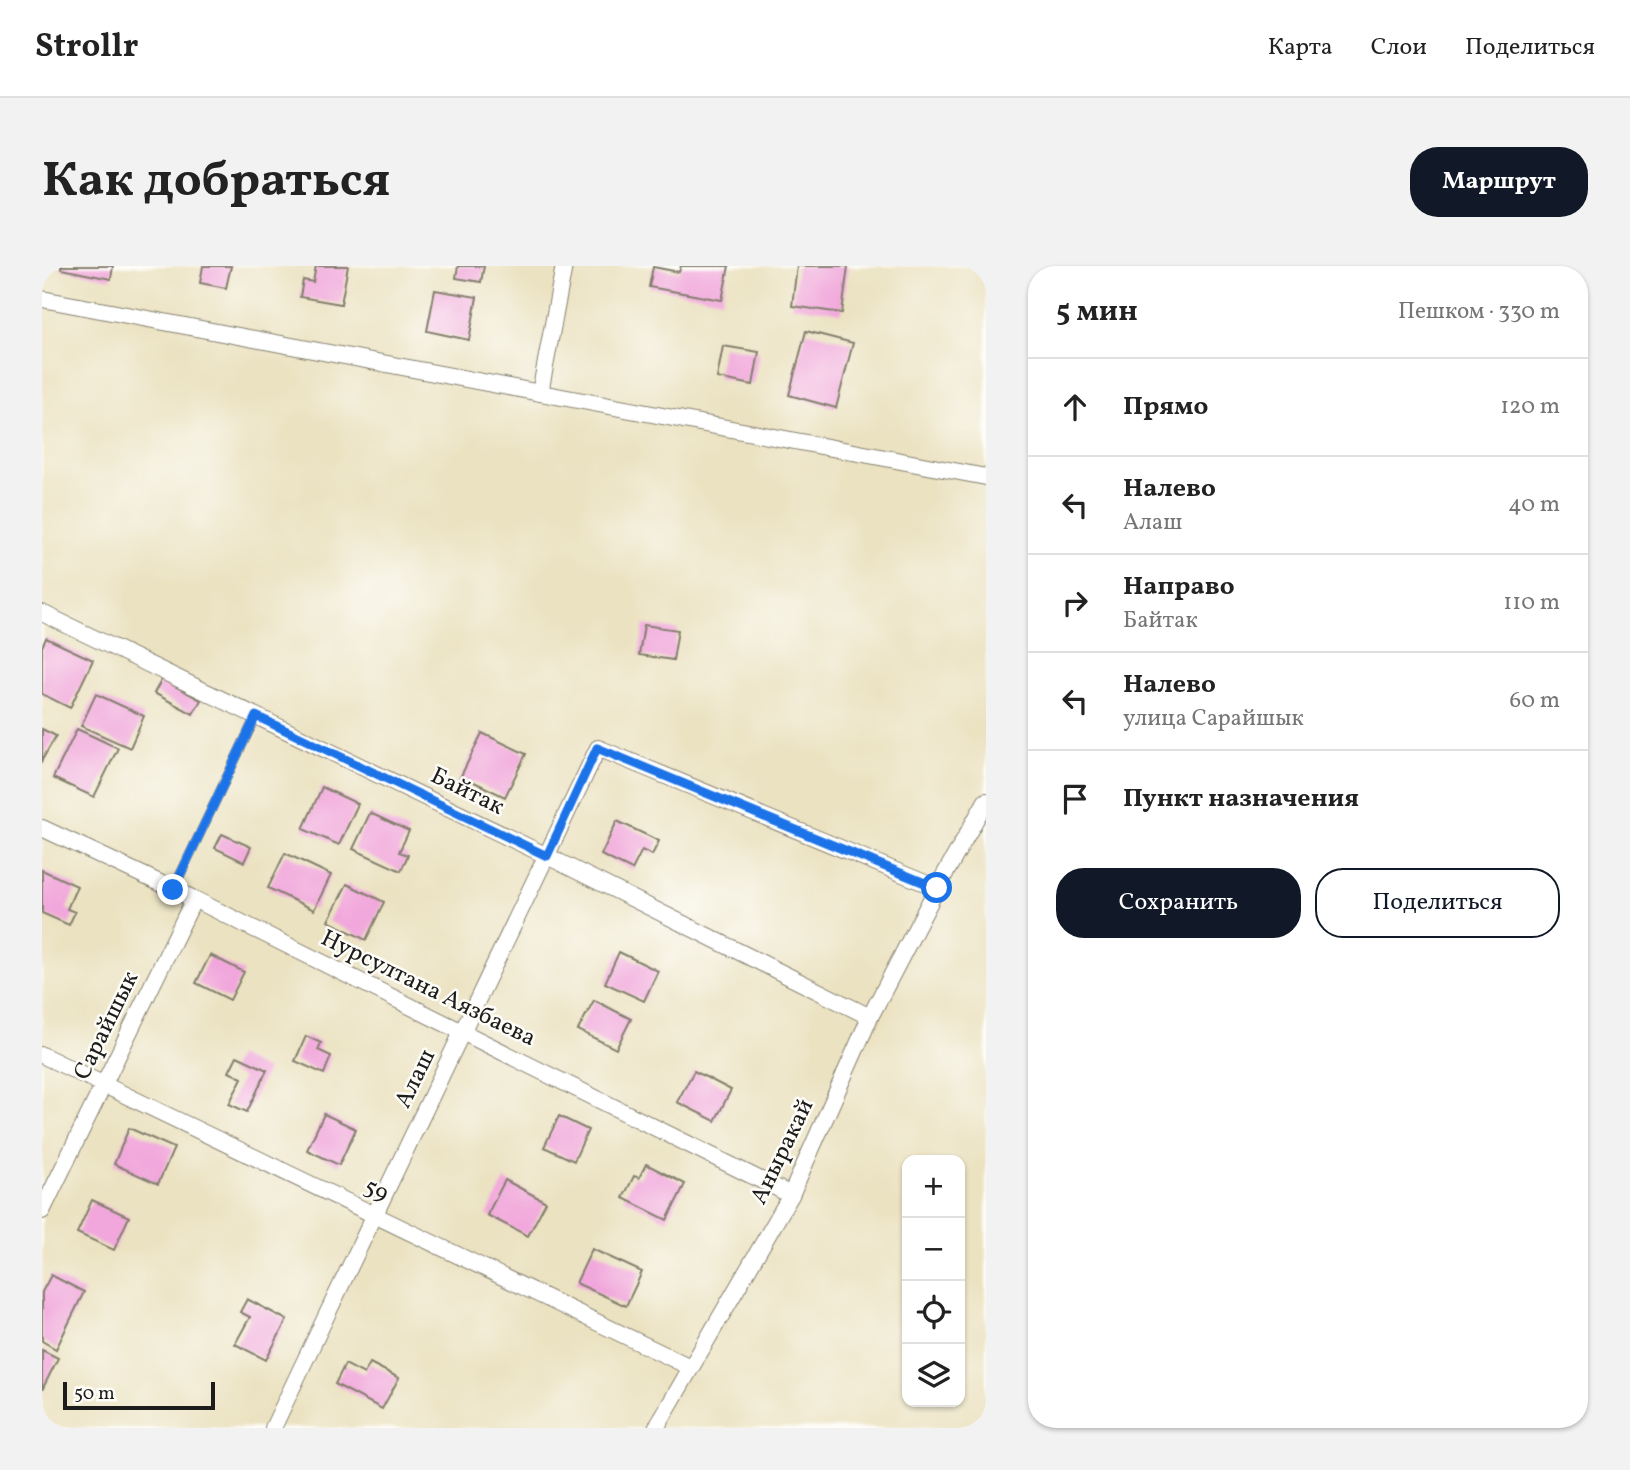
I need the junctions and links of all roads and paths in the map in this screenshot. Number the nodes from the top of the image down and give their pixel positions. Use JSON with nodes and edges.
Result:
{"nodes":[{"id":1,"x":564,"y":266,"type":"edge"},
{"id":2,"x":42,"y":299,"type":"edge"},
{"id":3,"x":540,"y":393,"type":"junction"},
{"id":4,"x":986,"y":477,"type":"edge"},
{"id":5,"x":42,"y":613,"type":"edge"},
{"id":6,"x":256,"y":716,"type":"junction"},
{"id":7,"x":986,"y":802,"type":"edge"},
{"id":8,"x":42,"y":828,"type":"edge"},
{"id":9,"x":547,"y":856,"type":"junction"},
{"id":10,"x":937,"y":888,"type":"junction"},
{"id":11,"x":173,"y":890,"type":"junction"},
{"id":12,"x":194,"y":899,"type":"junction"},
{"id":13,"x":870,"y":1017,"type":"junction"},
{"id":14,"x":464,"y":1033,"type":"junction"},
{"id":15,"x":42,"y":1055,"type":"edge"},
{"id":16,"x":104,"y":1084,"type":"junction"},
{"id":17,"x":791,"y":1195,"type":"junction"},
{"id":18,"x":42,"y":1211,"type":"edge"},
{"id":19,"x":373,"y":1215,"type":"junction"},
{"id":20,"x":690,"y":1367,"type":"junction"},
{"id":21,"x":273,"y":1428,"type":"edge"},
{"id":22,"x":656,"y":1428,"type":"edge"}],
"edges":[{"from":1,"to":3,"type":"street"},
{"from":2,"to":3,"type":"street"},
{"from":3,"to":4,"type":"street"},
{"from":5,"to":6,"type":"street","name":"Байтак"},
{"from":6,"to":9,"type":"street","name":"Байтак"},
{"from":6,"to":11,"type":"lane"},
{"from":7,"to":10,"type":"street","name":"Аныракай"},
{"from":8,"to":11,"type":"street","name":"Нурсултана Аязбаева"},
{"from":9,"to":10,"type":"street","name":"Алаш"},
{"from":9,"to":13,"type":"street","name":"Байтак"},
{"from":9,"to":14,"type":"street","name":"Алаш"},
{"from":10,"to":13,"type":"street","name":"Аныракай"},
{"from":11,"to":12,"type":"street","name":"Нурсултана Аязбаева"},
{"from":12,"to":14,"type":"street","name":"Нурсултана Аязбаева"},
{"from":12,"to":16,"type":"street","name":"Сарайшык"},
{"from":13,"to":17,"type":"street","name":"Аныракай"},
{"from":14,"to":17,"type":"street","name":"Нурсултана Аязбаева"},
{"from":14,"to":19,"type":"street","name":"Алаш"},
{"from":15,"to":16,"type":"street","name":"59"},
{"from":16,"to":18,"type":"street","name":"Сарайшык"},
{"from":16,"to":19,"type":"street","name":"59"},
{"from":17,"to":20,"type":"street","name":"Аныракай"},
{"from":19,"to":20,"type":"street","name":"59"},
{"from":19,"to":21,"type":"street","name":"Алаш"},
{"from":20,"to":22,"type":"street","name":"Аныракай"}]}
